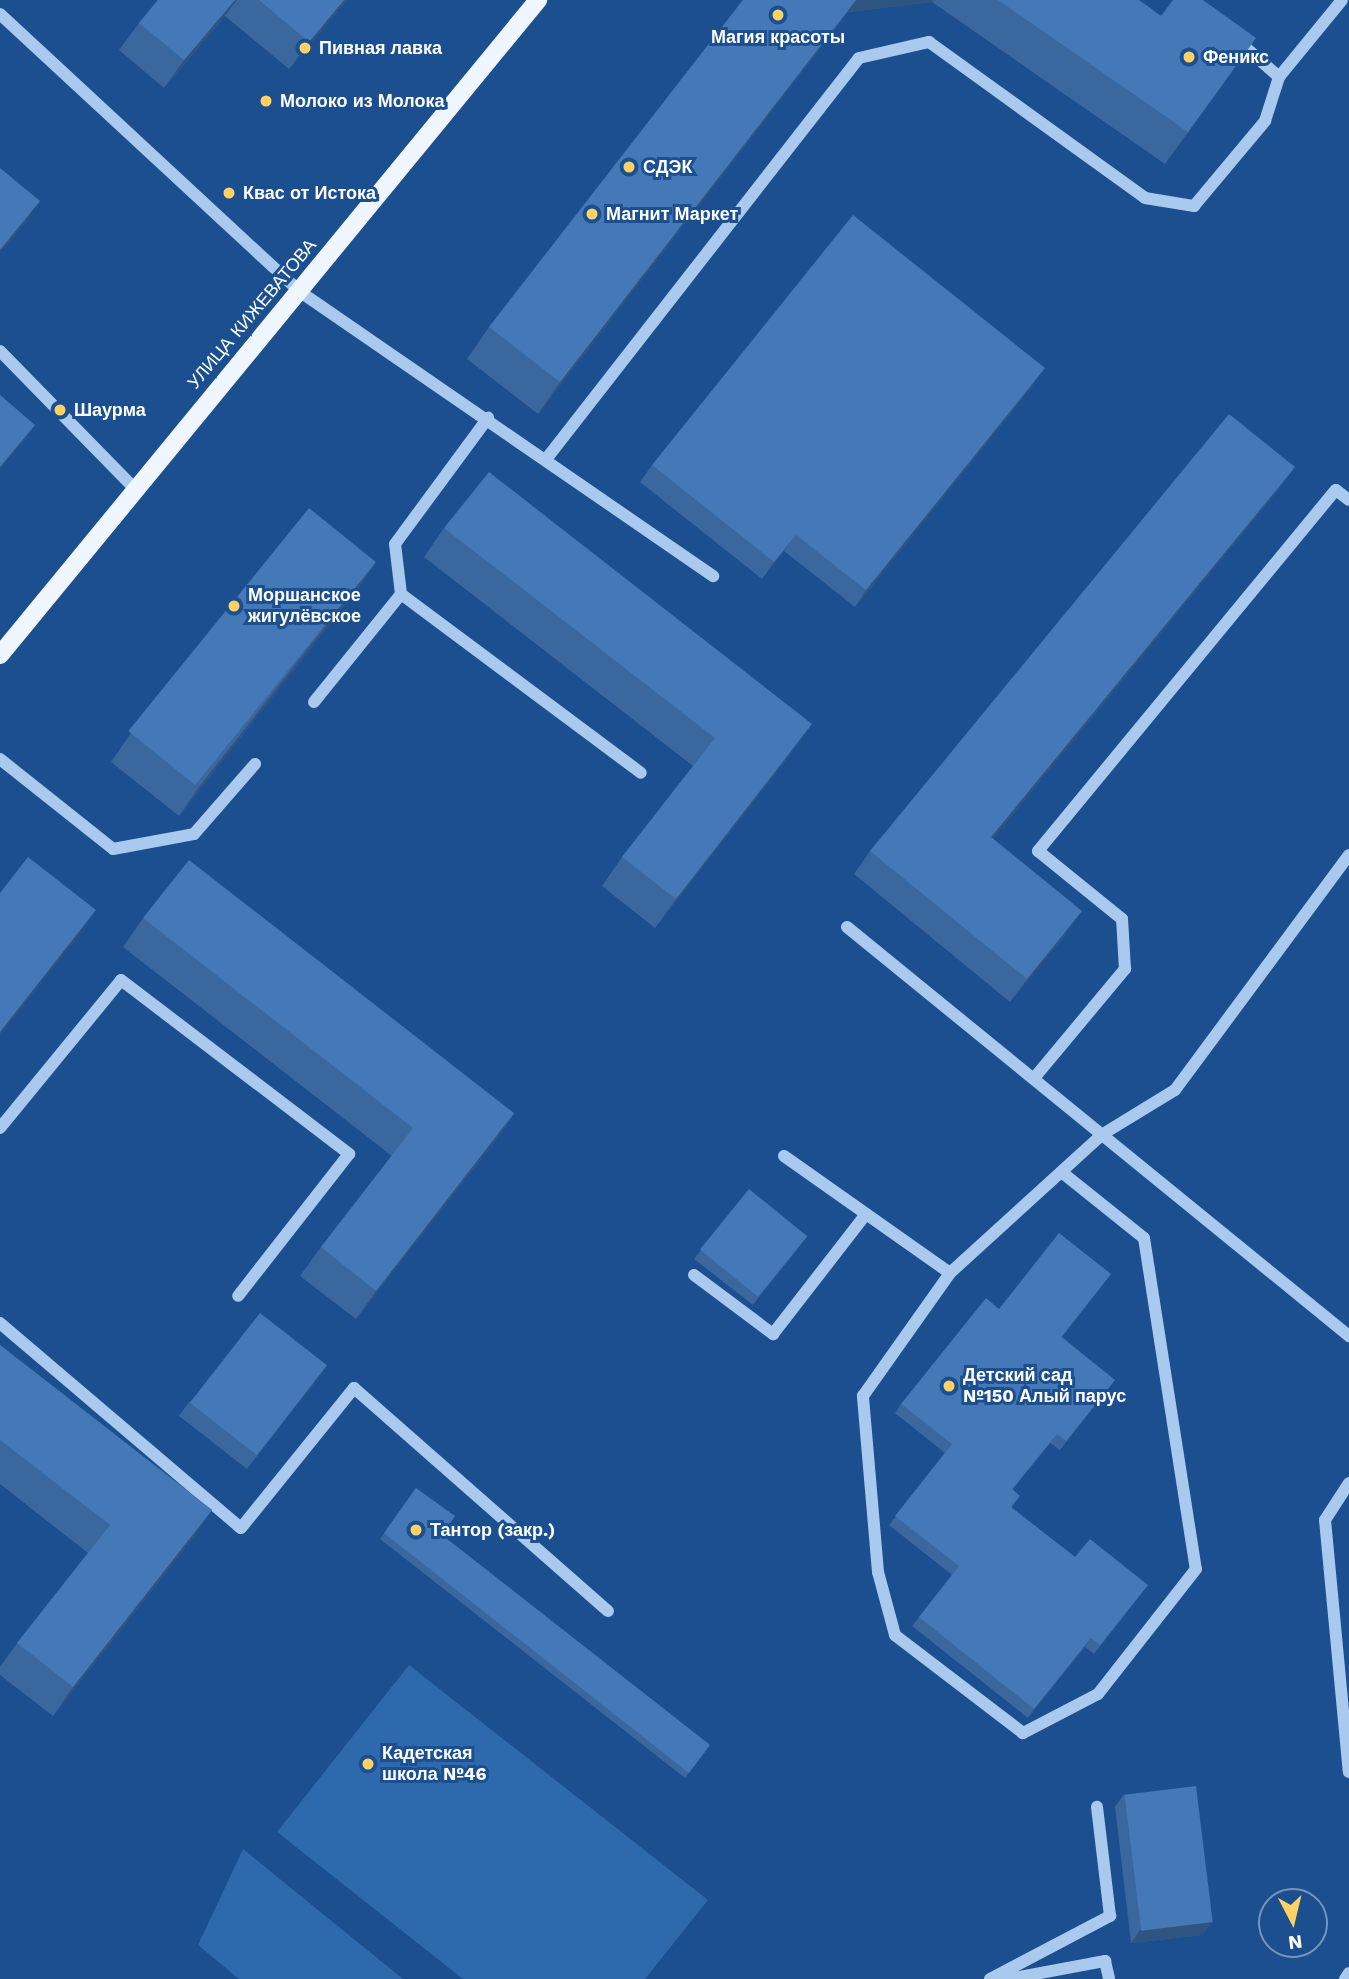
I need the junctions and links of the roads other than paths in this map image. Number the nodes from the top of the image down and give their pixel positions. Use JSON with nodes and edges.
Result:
{"nodes":[{"id":1,"x":538,"y":0,"type":"edge"},
{"id":2,"x":1342,"y":0,"type":"edge"},
{"id":3,"x":0,"y":14,"type":"edge"},
{"id":4,"x":1221,"y":26,"type":"edge"},
{"id":5,"x":1279,"y":77,"type":"junction"},
{"id":6,"x":299,"y":291,"type":"junction"},
{"id":7,"x":0,"y":351,"type":"edge"},
{"id":8,"x":488,"y":418,"type":"junction"},
{"id":9,"x":547,"y":458,"type":"junction"},
{"id":10,"x":134,"y":488,"type":"junction"},
{"id":11,"x":1349,"y":500,"type":"edge"},
{"id":12,"x":713,"y":576,"type":"dead end"},
{"id":13,"x":401,"y":594,"type":"junction"},
{"id":14,"x":0,"y":655,"type":"edge"},
{"id":15,"x":314,"y":702,"type":"edge"},
{"id":16,"x":0,"y":759,"type":"edge"},
{"id":17,"x":255,"y":764,"type":"edge"},
{"id":18,"x":641,"y":773,"type":"dead end"},
{"id":19,"x":1349,"y":855,"type":"edge"},
{"id":20,"x":847,"y":927,"type":"dead end"},
{"id":21,"x":1035,"y":1077,"type":"junction"},
{"id":22,"x":0,"y":1128,"type":"edge"},
{"id":23,"x":1103,"y":1134,"type":"junction"},
{"id":24,"x":784,"y":1156,"type":"dead end"},
{"id":25,"x":1064,"y":1174,"type":"junction"},
{"id":26,"x":866,"y":1214,"type":"junction"},
{"id":27,"x":950,"y":1273,"type":"junction"},
{"id":28,"x":694,"y":1275,"type":"dead end"},
{"id":29,"x":239,"y":1296,"type":"dead end"},
{"id":30,"x":0,"y":1323,"type":"edge"},
{"id":31,"x":1349,"y":1336,"type":"edge"},
{"id":32,"x":1349,"y":1483,"type":"edge"},
{"id":33,"x":608,"y":1611,"type":"dead end"},
{"id":34,"x":1349,"y":1772,"type":"edge"},
{"id":35,"x":1097,"y":1807,"type":"dead end"},
{"id":36,"x":1349,"y":1973,"type":"edge"},
{"id":37,"x":990,"y":1979,"type":"edge"},
{"id":38,"x":1008,"y":1979,"type":"edge"},
{"id":39,"x":1109,"y":1979,"type":"edge"},
{"id":40,"x":1345,"y":1979,"type":"edge"}],
"edges":[{"from":1,"to":6,"type":"main road","name":"УЛИЦА КИЖЕВАТОВА"},
{"from":2,"to":5,"type":"lane"},
{"from":3,"to":6,"type":"lane"},
{"from":4,"to":5,"type":"lane"},
{"from":5,"to":9,"type":"lane"},
{"from":6,"to":8,"type":"lane"},
{"from":6,"to":10,"type":"main road","name":"УЛИЦА КИЖЕВАТОВА"},
{"from":7,"to":10,"type":"lane"},
{"from":8,"to":9,"type":"lane"},
{"from":8,"to":13,"type":"lane"},
{"from":9,"to":12,"type":"lane"},
{"from":10,"to":14,"type":"main road","name":"УЛИЦА КИЖЕВАТОВА"},
{"from":11,"to":21,"type":"lane"},
{"from":13,"to":15,"type":"lane"},
{"from":13,"to":18,"type":"lane"},
{"from":16,"to":17,"type":"lane"},
{"from":19,"to":23,"type":"lane"},
{"from":20,"to":21,"type":"lane"},
{"from":21,"to":23,"type":"lane"},
{"from":22,"to":29,"type":"lane"},
{"from":23,"to":25,"type":"lane"},
{"from":23,"to":31,"type":"lane"},
{"from":24,"to":26,"type":"lane"},
{"from":25,"to":27,"type":"lane"},
{"from":25,"to":27,"type":"lane"},
{"from":26,"to":27,"type":"lane"},
{"from":26,"to":28,"type":"lane"},
{"from":30,"to":33,"type":"lane"},
{"from":32,"to":34,"type":"lane"},
{"from":35,"to":37,"type":"lane"},
{"from":36,"to":40,"type":"lane"},
{"from":38,"to":39,"type":"lane"}]}
